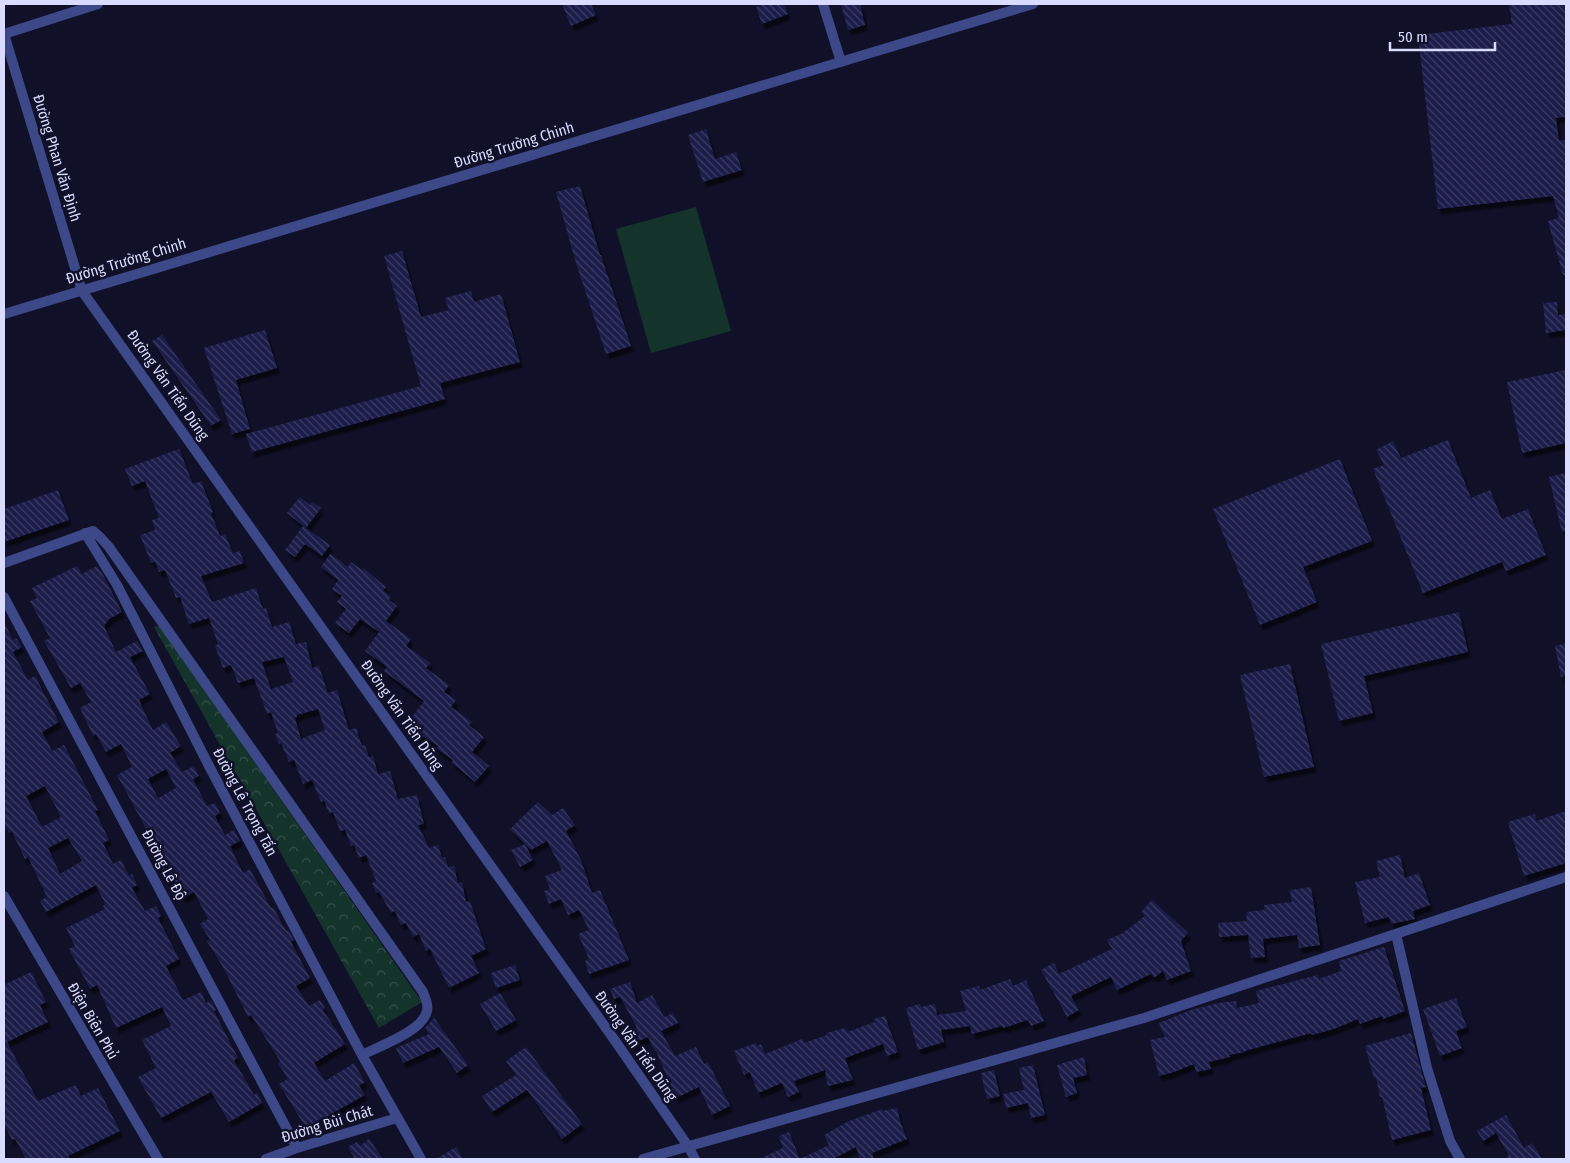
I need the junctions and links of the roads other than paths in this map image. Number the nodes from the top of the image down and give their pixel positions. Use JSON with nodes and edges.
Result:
{"nodes":[{"id":1,"x":98,"y":4,"type":"edge"},
{"id":2,"x":823,"y":4,"type":"edge"},
{"id":3,"x":1033,"y":4,"type":"edge"},
{"id":4,"x":4,"y":34,"type":"edge"},
{"id":5,"x":841,"y":62,"type":"junction"},
{"id":6,"x":82,"y":290,"type":"junction"},
{"id":7,"x":4,"y":314,"type":"edge"},
{"id":8,"x":85,"y":534,"type":"junction"},
{"id":9,"x":4,"y":563,"type":"edge"},
{"id":10,"x":4,"y":597,"type":"edge"},
{"id":11,"x":1566,"y":877,"type":"edge"},
{"id":12,"x":4,"y":896,"type":"edge"},
{"id":13,"x":1396,"y":934,"type":"junction"},
{"id":14,"x":362,"y":1055,"type":"junction"},
{"id":15,"x":397,"y":1118,"type":"junction"},
{"id":16,"x":688,"y":1146,"type":"junction"},
{"id":17,"x":297,"y":1148,"type":"junction"},
{"id":18,"x":158,"y":1159,"type":"edge"},
{"id":19,"x":266,"y":1159,"type":"edge"},
{"id":20,"x":421,"y":1159,"type":"edge"},
{"id":21,"x":643,"y":1159,"type":"edge"},
{"id":22,"x":695,"y":1159,"type":"edge"},
{"id":23,"x":1460,"y":1159,"type":"edge"}],
"edges":[{"from":1,"to":4,"type":"street"},
{"from":2,"to":5,"type":"street"},
{"from":3,"to":5,"type":"street","name":"Đường Trường Chinh"},
{"from":4,"to":6,"type":"street","name":"Đường Phan Văn Định"},
{"from":5,"to":6,"type":"street","name":"Đường Trường Chinh"},
{"from":6,"to":7,"type":"street","name":"Đường Trường Chinh"},
{"from":6,"to":16,"type":"street","name":"Đường Văn Tiến Dũng"},
{"from":8,"to":9,"type":"street"},
{"from":8,"to":14,"type":"street","name":"Đường Lê Trọng Tấn"},
{"from":8,"to":14,"type":"street"},
{"from":10,"to":17,"type":"street","name":"Đường Lê Độ"},
{"from":11,"to":13,"type":"street"},
{"from":12,"to":18,"type":"street","name":"Điện Biên Phủ"},
{"from":13,"to":16,"type":"street"},
{"from":13,"to":23,"type":"street"},
{"from":14,"to":15,"type":"street","name":"Đường Lê Trọng Tấn"},
{"from":15,"to":17,"type":"street","name":"Đường Bùi Chát"},
{"from":15,"to":20,"type":"street","name":"Đường Lê Trọng Tấn"},
{"from":16,"to":21,"type":"street"},
{"from":16,"to":22,"type":"street","name":"Đường Văn Tiến Dũng"},
{"from":17,"to":19,"type":"street","name":"Đường Bùi Chát"}]}
